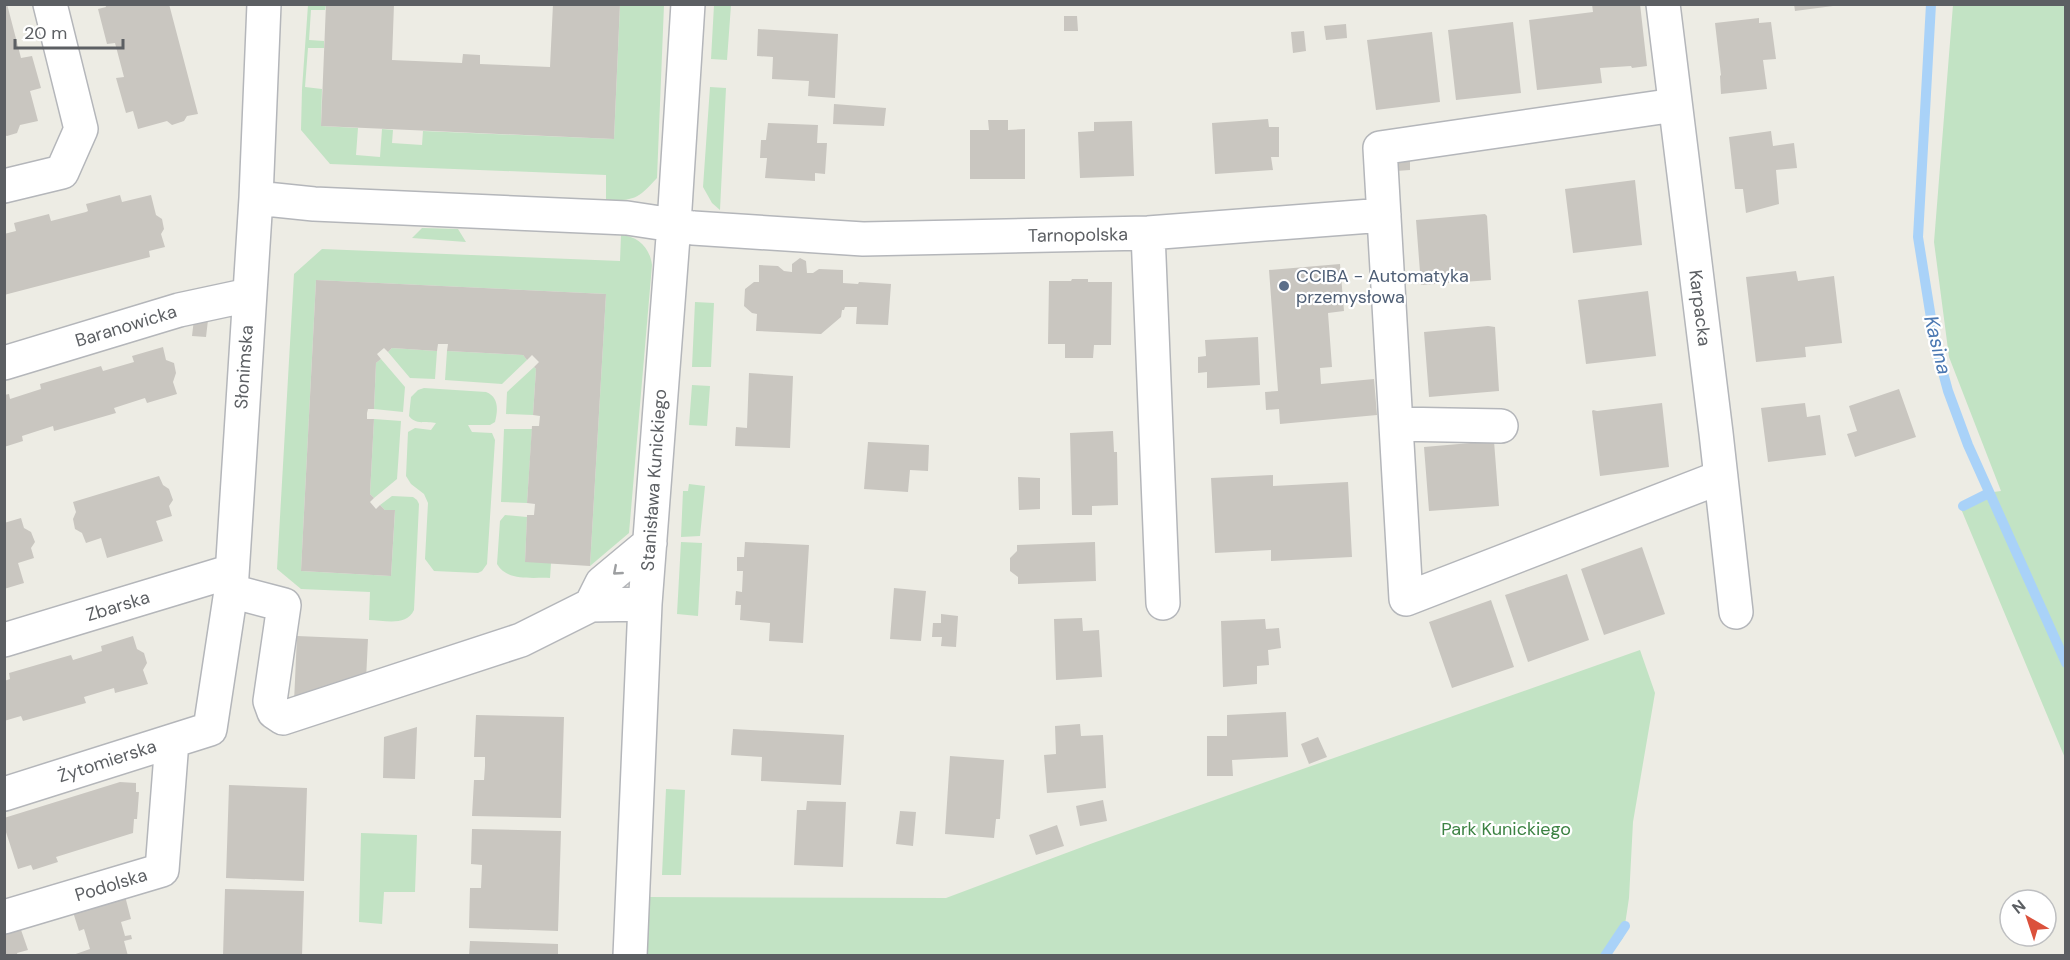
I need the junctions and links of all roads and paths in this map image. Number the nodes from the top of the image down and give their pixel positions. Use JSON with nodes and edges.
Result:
{"nodes":[{"id":1,"x":50,"y":4,"type":"edge"},
{"id":2,"x":264,"y":4,"type":"edge"},
{"id":3,"x":688,"y":4,"type":"edge"},
{"id":4,"x":1663,"y":4,"type":"edge"},
{"id":5,"x":1675,"y":105,"type":"junction"},
{"id":6,"x":4,"y":186,"type":"edge"},
{"id":7,"x":256,"y":198,"type":"junction"},
{"id":8,"x":1374,"y":215,"type":"junction"},
{"id":9,"x":674,"y":224,"type":"junction"},
{"id":10,"x":1148,"y":233,"type":"junction"},
{"id":11,"x":249,"y":295,"type":"junction"},
{"id":12,"x":4,"y":363,"type":"edge"},
{"id":13,"x":1396,"y":424,"type":"junction"},
{"id":14,"x":1501,"y":426,"type":"dead end"},
{"id":15,"x":1721,"y":477,"type":"junction"},
{"id":16,"x":650,"y":543,"type":"junction"},
{"id":17,"x":231,"y":581,"type":"junction"},
{"id":18,"x":1163,"y":603,"type":"dead end"},
{"id":19,"x":645,"y":604,"type":"junction"},
{"id":20,"x":591,"y":605,"type":"junction"},
{"id":21,"x":1736,"y":612,"type":"dead end"},
{"id":22,"x":4,"y":640,"type":"edge"},
{"id":23,"x":210,"y":729,"type":"joint"},
{"id":24,"x":172,"y":741,"type":"junction"},
{"id":25,"x":4,"y":794,"type":"edge"},
{"id":26,"x":4,"y":917,"type":"edge"},
{"id":27,"x":630,"y":956,"type":"edge"}],
"edges":[{"from":1,"to":6,"type":"street"},
{"from":2,"to":7,"type":"street","name":"Słonimska"},
{"from":3,"to":9,"type":"street","name":"Stanisława Kunickiego"},
{"from":4,"to":5,"type":"street","name":"Karpacka"},
{"from":5,"to":8,"type":"street"},
{"from":5,"to":15,"type":"street","name":"Karpacka"},
{"from":7,"to":9,"type":"street","name":"Tarnopolska"},
{"from":7,"to":11,"type":"street","name":"Słonimska"},
{"from":8,"to":10,"type":"street"},
{"from":8,"to":13,"type":"street"},
{"from":9,"to":10,"type":"street","name":"Tarnopolska"},
{"from":9,"to":16,"type":"street","name":"Stanisława Kunickiego"},
{"from":10,"to":18,"type":"street","name":"Tarnopolska"},
{"from":11,"to":12,"type":"street","name":"Baranowicka"},
{"from":11,"to":17,"type":"street","name":"Słonimska"},
{"from":13,"to":14,"type":"street"},
{"from":13,"to":15,"type":"street"},
{"from":15,"to":21,"type":"street","name":"Karpacka"},
{"from":16,"to":19,"type":"street","name":"Stanisława Kunickiego"},
{"from":16,"to":20,"type":"street","one_way":true},
{"from":17,"to":20,"type":"street"},
{"from":17,"to":22,"type":"street","name":"Zbarska"},
{"from":17,"to":23,"type":"street","name":"Słonimska"},
{"from":19,"to":20,"type":"street"},
{"from":19,"to":27,"type":"street","name":"Stanisława Kunickiego"},
{"from":23,"to":24,"type":"street","name":"Żytomierska"},
{"from":24,"to":25,"type":"street","name":"Żytomierska"},
{"from":24,"to":26,"type":"street","name":"Podolska"}]}
